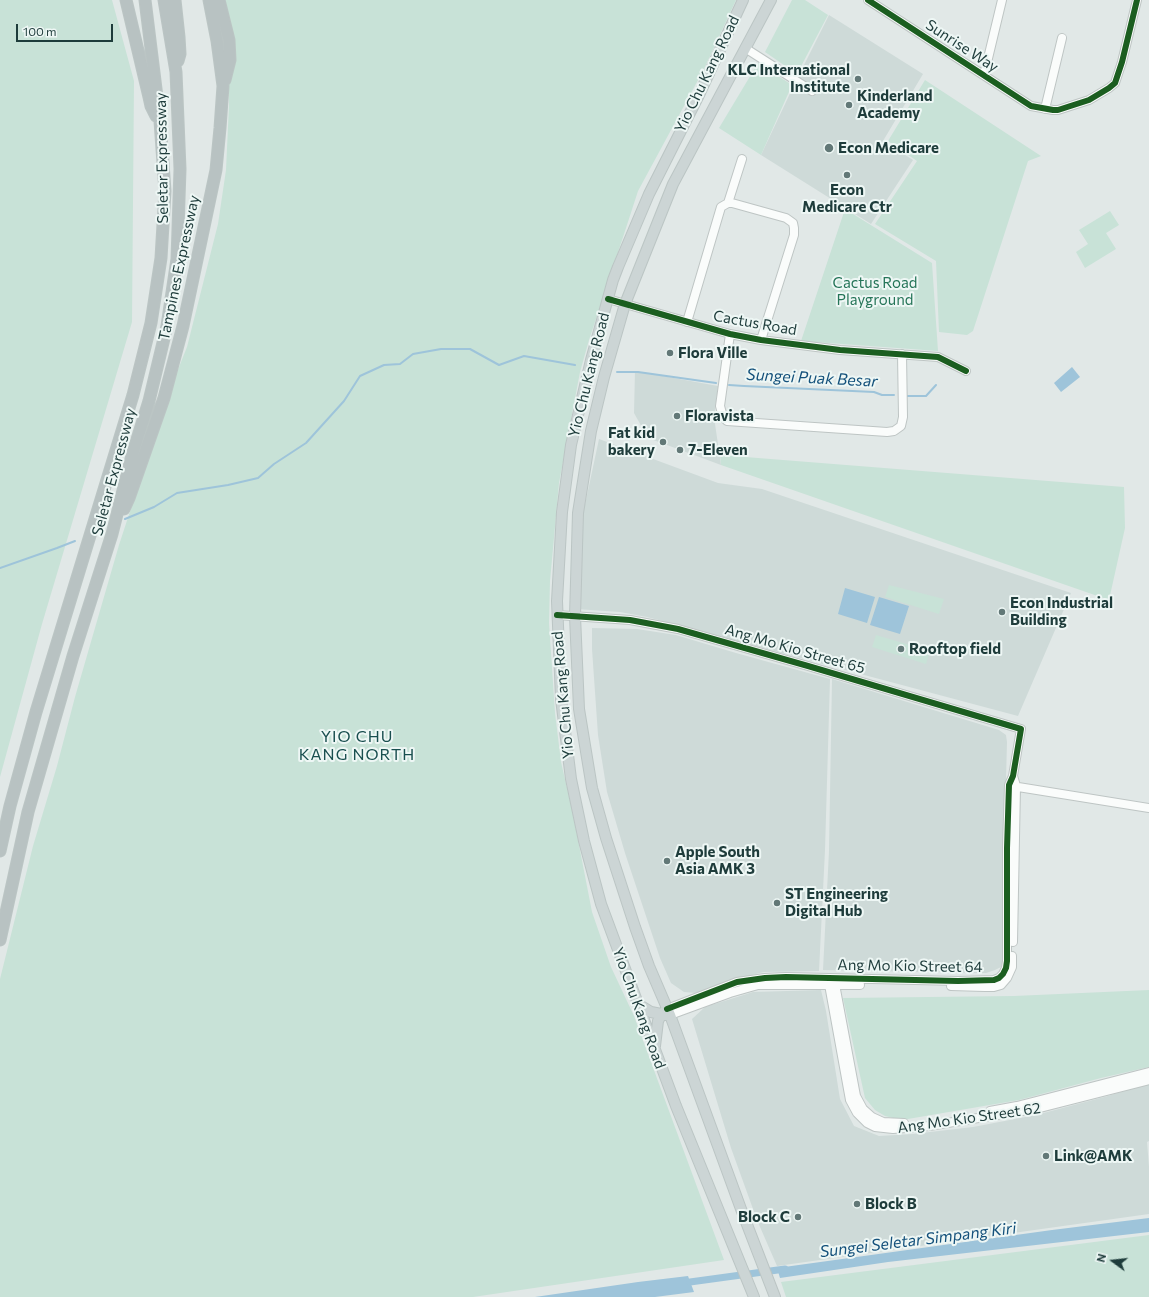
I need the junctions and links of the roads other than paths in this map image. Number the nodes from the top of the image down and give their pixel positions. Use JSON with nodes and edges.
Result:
{"nodes":[{"id":1,"x":126,"y":0,"type":"edge"},
{"id":2,"x":146,"y":0,"type":"edge"},
{"id":3,"x":164,"y":0,"type":"edge"},
{"id":4,"x":175,"y":0,"type":"edge"},
{"id":5,"x":209,"y":0,"type":"edge"},
{"id":6,"x":219,"y":0,"type":"edge"},
{"id":7,"x":743,"y":0,"type":"edge"},
{"id":8,"x":771,"y":0,"type":"edge"},
{"id":9,"x":868,"y":0,"type":"edge"},
{"id":10,"x":1002,"y":0,"type":"edge"},
{"id":11,"x":1137,"y":0,"type":"edge"},
{"id":12,"x":880,"y":3,"type":"edge"},
{"id":13,"x":1062,"y":38,"type":"dead end"},
{"id":14,"x":745,"y":48,"type":"junction"},
{"id":15,"x":176,"y":72,"type":"junction"},
{"id":16,"x":984,"y":75,"type":"junction"},
{"id":17,"x":223,"y":86,"type":"junction"},
{"id":18,"x":812,"y":91,"type":"dead end"},
{"id":19,"x":699,"y":95,"type":"junction"},
{"id":20,"x":717,"y":99,"type":"junction"},
{"id":21,"x":1045,"y":109,"type":"junction"},
{"id":22,"x":160,"y":121,"type":"junction"},
{"id":23,"x":742,"y":159,"type":"dead end"},
{"id":24,"x":728,"y":203,"type":"junction"},
{"id":25,"x":608,"y":299,"type":"junction"},
{"id":26,"x":624,"y":304,"type":"junction"},
{"id":27,"x":687,"y":322,"type":"junction"},
{"id":28,"x":730,"y":334,"type":"junction"},
{"id":29,"x":761,"y":340,"type":"junction"},
{"id":30,"x":902,"y":354,"type":"junction"},
{"id":31,"x":966,"y":371,"type":"dead end"},
{"id":32,"x":112,"y":534,"type":"junction"},
{"id":33,"x":557,"y":614,"type":"junction"},
{"id":34,"x":575,"y":616,"type":"junction"},
{"id":35,"x":1021,"y":729,"type":"joint"},
{"id":36,"x":1013,"y":786,"type":"junction"},
{"id":37,"x":1149,"y":808,"type":"edge"},
{"id":38,"x":0,"y":851,"type":"edge"},
{"id":39,"x":734,"y":852,"type":"dead end"},
{"id":40,"x":750,"y":852,"type":"dead end"},
{"id":41,"x":0,"y":940,"type":"edge"},
{"id":42,"x":831,"y":981,"type":"junction"},
{"id":43,"x":638,"y":1004,"type":"junction"},
{"id":44,"x":666,"y":1013,"type":"junction"},
{"id":45,"x":655,"y":1050,"type":"junction"},
{"id":46,"x":1149,"y":1072,"type":"edge"},
{"id":47,"x":1149,"y":1080,"type":"edge"},
{"id":48,"x":754,"y":1297,"type":"edge"},
{"id":49,"x":775,"y":1297,"type":"edge"}],
"edges":[{"from":1,"to":22,"type":"highway"},
{"from":2,"to":22,"type":"highway","name":"Seletar Expressway"},
{"from":3,"to":15,"type":"highway","name":"Seletar Expressway"},
{"from":4,"to":15,"type":"highway"},
{"from":5,"to":17,"type":"highway","name":"Tampines Expressway"},
{"from":6,"to":17,"type":"highway"},
{"from":7,"to":19,"type":"main road","name":"Yio Chu Kang Road"},
{"from":8,"to":14,"type":"main road","name":"Yio Chu Kang Road"},
{"from":9,"to":12,"type":"street","name":"Sunrise Way"},
{"from":10,"to":16,"type":"street"},
{"from":11,"to":21,"type":"street"},
{"from":12,"to":16,"type":"street","name":"Sunrise Way"},
{"from":13,"to":21,"type":"street"},
{"from":14,"to":18,"type":"street","name":"Yio Chu Kang Road"},
{"from":14,"to":20,"type":"main road","name":"Yio Chu Kang Road"},
{"from":15,"to":32,"type":"highway","name":"Seletar Expressway"},
{"from":16,"to":21,"type":"street","name":"Sunrise Way"},
{"from":17,"to":32,"type":"highway","name":"Tampines Expressway"},
{"from":19,"to":20,"type":"main road"},
{"from":19,"to":25,"type":"main road","name":"Yio Chu Kang Road"},
{"from":20,"to":26,"type":"main road","name":"Yio Chu Kang Road"},
{"from":22,"to":38,"type":"highway","name":"Seletar Expressway"},
{"from":23,"to":24,"type":"street"},
{"from":24,"to":27,"type":"street"},
{"from":24,"to":29,"type":"street"},
{"from":25,"to":26,"type":"street","name":"Cactus Road"},
{"from":25,"to":33,"type":"main road","name":"Yio Chu Kang Road"},
{"from":26,"to":27,"type":"street","name":"Cactus Road"},
{"from":26,"to":34,"type":"main road","name":"Yio Chu Kang Road"},
{"from":27,"to":28,"type":"street","name":"Cactus Road"},
{"from":28,"to":29,"type":"street","name":"Cactus Road"},
{"from":28,"to":30,"type":"street","name":"Cactus Road"},
{"from":29,"to":30,"type":"street","name":"Cactus Road"},
{"from":30,"to":31,"type":"street"},
{"from":32,"to":41,"type":"highway","name":"Seletar Expressway"},
{"from":33,"to":34,"type":"street","name":"Ang Mo Kio Street 65"},
{"from":33,"to":43,"type":"main road","name":"Yio Chu Kang Road"},
{"from":34,"to":35,"type":"street","name":"Ang Mo Kio Street 65"},
{"from":34,"to":44,"type":"main road","name":"Yio Chu Kang Road"},
{"from":35,"to":36,"type":"street","name":"Ang Mo Kio Street 64"},
{"from":36,"to":37,"type":"street"},
{"from":36,"to":42,"type":"street","name":"Ang Mo Kio Street 64"},
{"from":39,"to":40,"type":"street"},
{"from":42,"to":44,"type":"street","name":"Ang Mo Kio Street 64"},
{"from":42,"to":46,"type":"street","name":"Ang Mo Kio Street 62"},
{"from":42,"to":47,"type":"street","name":"Ang Mo Kio Street 62"},
{"from":43,"to":44,"type":"main road"},
{"from":43,"to":45,"type":"main road","name":"Yio Chu Kang Road"},
{"from":44,"to":45,"type":"main road"},
{"from":44,"to":49,"type":"main road","name":"Yio Chu Kang Road"},
{"from":45,"to":48,"type":"main road","name":"Yio Chu Kang Road"}]}
